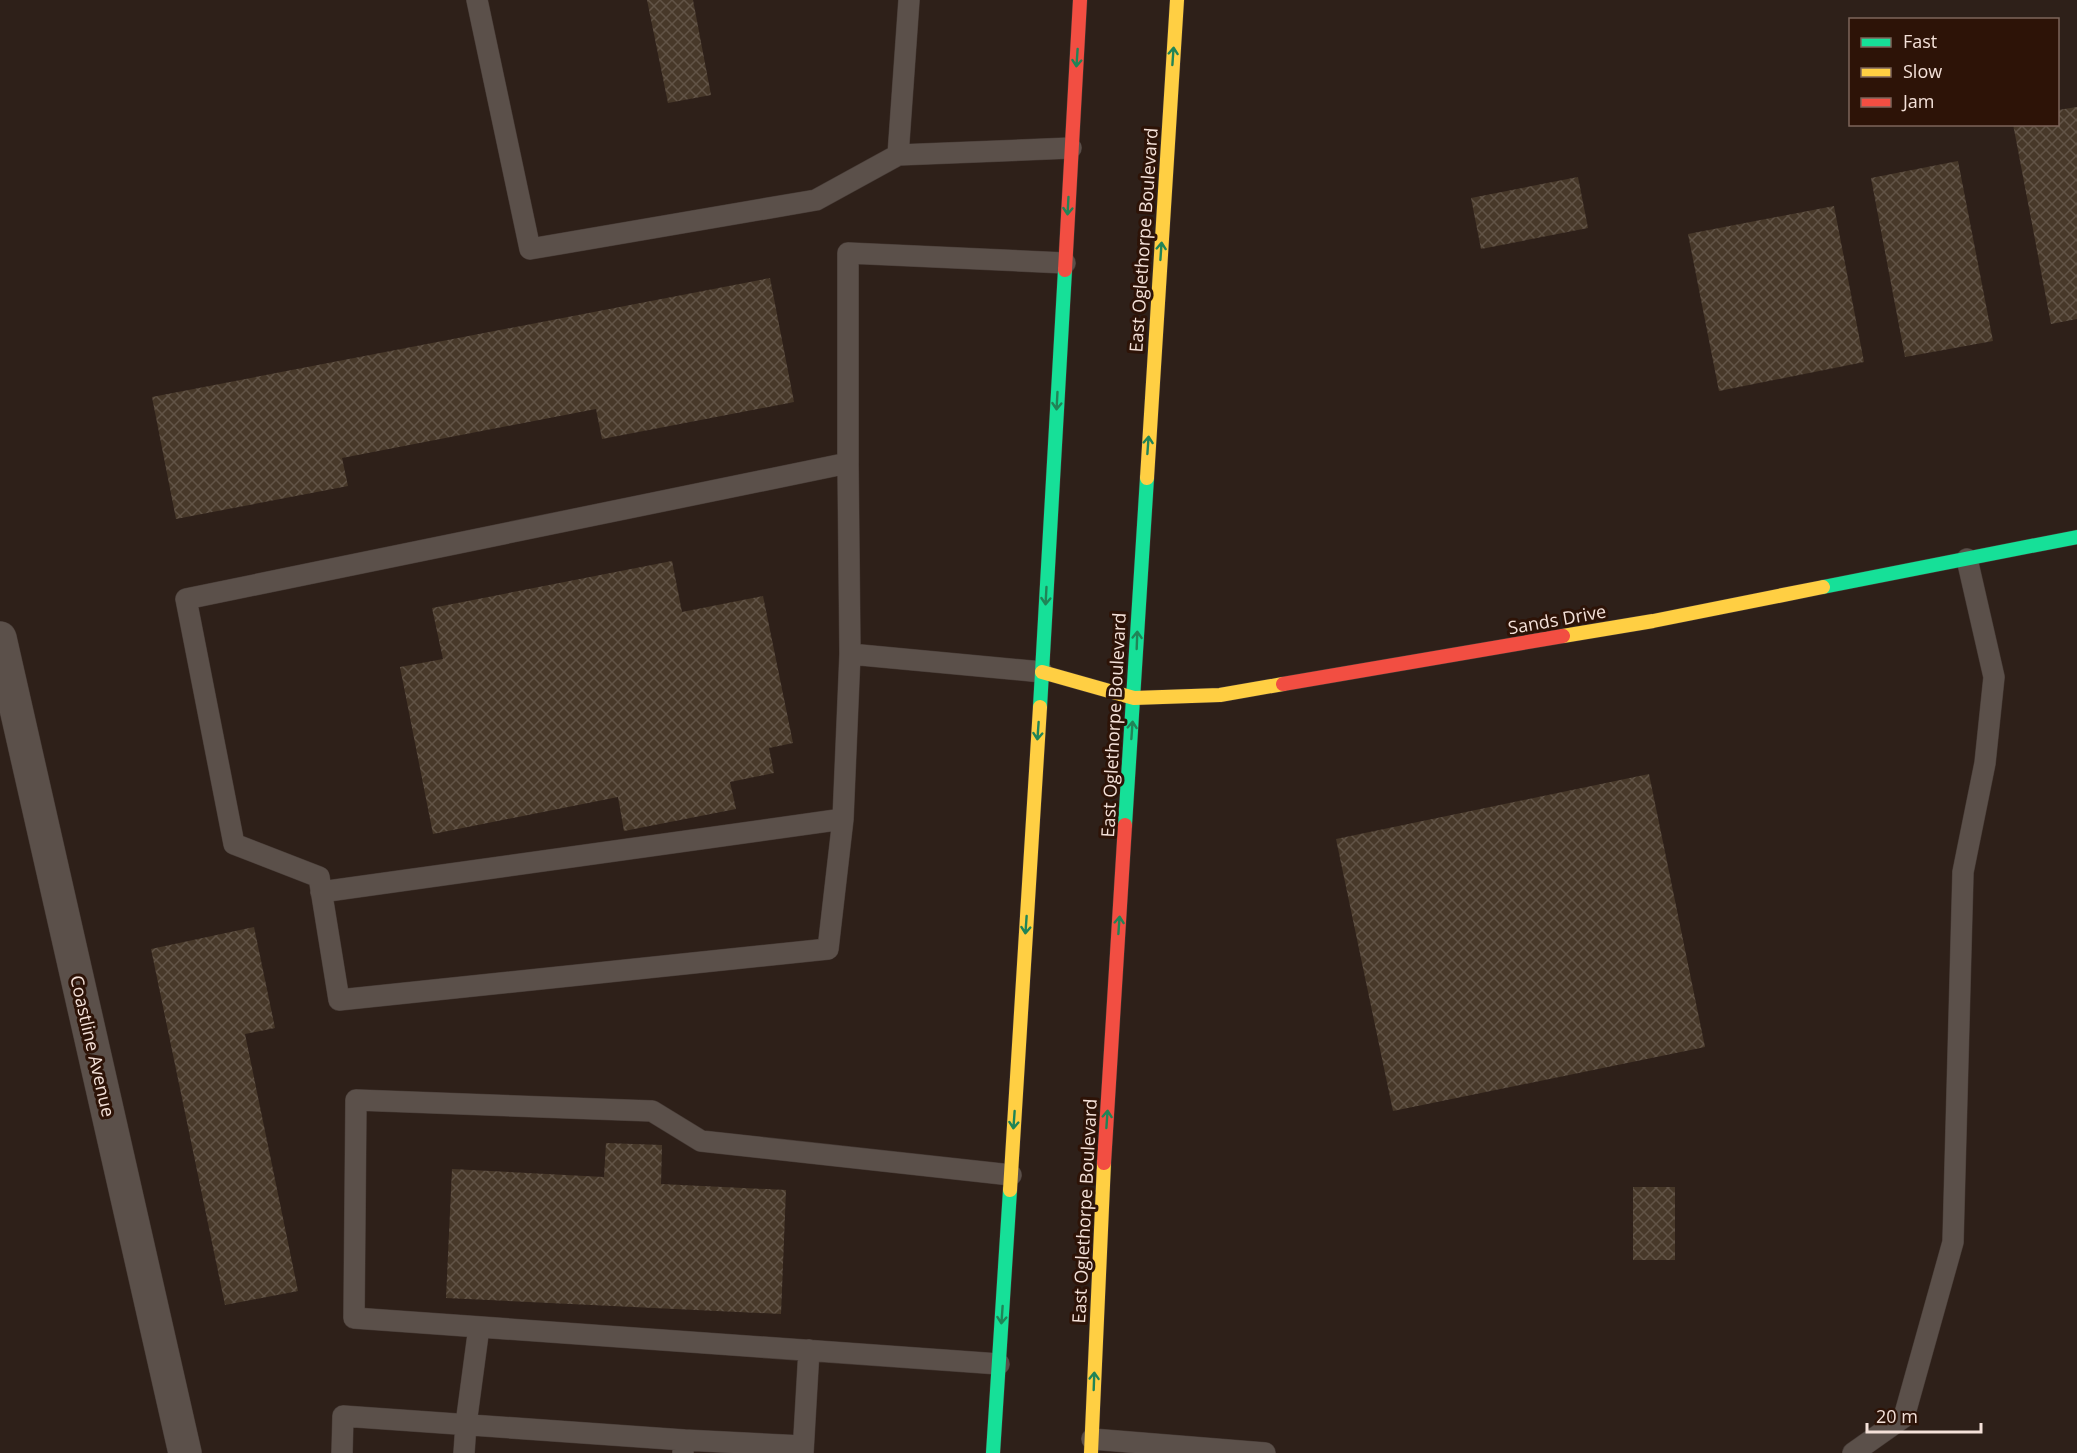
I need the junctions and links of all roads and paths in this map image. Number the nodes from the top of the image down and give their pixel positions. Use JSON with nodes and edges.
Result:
{"nodes":[{"id":1,"x":477,"y":0,"type":"edge"},
{"id":2,"x":909,"y":0,"type":"edge"},
{"id":3,"x":1080,"y":0,"type":"edge"},
{"id":4,"x":1177,"y":0,"type":"edge"},
{"id":5,"x":1071,"y":148,"type":"junction"},
{"id":6,"x":898,"y":155,"type":"junction"},
{"id":7,"x":1065,"y":263,"type":"junction"},
{"id":8,"x":848,"y":463,"type":"junction"},
{"id":9,"x":2077,"y":537,"type":"edge"},
{"id":10,"x":1967,"y":559,"type":"junction"},
{"id":11,"x":0,"y":638,"type":"edge"},
{"id":12,"x":850,"y":654,"type":"junction"},
{"id":13,"x":1042,"y":672,"type":"junction"},
{"id":14,"x":1134,"y":698,"type":"junction"},
{"id":15,"x":843,"y":819,"type":"junction"},
{"id":16,"x":321,"y":892,"type":"junction"},
{"id":17,"x":1011,"y":1175,"type":"junction"},
{"id":18,"x":479,"y":1327,"type":"junction"},
{"id":19,"x":809,"y":1350,"type":"junction"},
{"id":20,"x":999,"y":1364,"type":"junction"},
{"id":21,"x":466,"y":1424,"type":"junction"},
{"id":22,"x":586,"y":1443,"type":"edge"},
{"id":23,"x":684,"y":1446,"type":"edge"},
{"id":24,"x":1091,"y":1446,"type":"edge"},
{"id":25,"x":803,"y":1450,"type":"edge"},
{"id":26,"x":185,"y":1453,"type":"edge"},
{"id":27,"x":342,"y":1453,"type":"edge"},
{"id":28,"x":464,"y":1453,"type":"edge"},
{"id":29,"x":993,"y":1453,"type":"edge"},
{"id":30,"x":1265,"y":1453,"type":"edge"},
{"id":31,"x":1853,"y":1453,"type":"edge"}],
"edges":[{"from":1,"to":6,"type":"lane"},
{"from":2,"to":6,"type":"lane"},
{"from":3,"to":5,"type":"main road","one_way":true},
{"from":14,"to":4,"type":"main road","name":"East Oglethorpe Boulevard","one_way":true},
{"from":5,"to":6,"type":"lane"},
{"from":5,"to":7,"type":"main road","one_way":true},
{"from":7,"to":8,"type":"lane"},
{"from":7,"to":13,"type":"main road","one_way":true},
{"from":8,"to":12,"type":"lane"},
{"from":8,"to":16,"type":"lane"},
{"from":9,"to":10,"type":"main road","name":"Sands Drive"},
{"from":10,"to":14,"type":"main road","name":"Sands Drive"},
{"from":10,"to":31,"type":"lane"},
{"from":11,"to":26,"type":"street","name":"Coastline Avenue"},
{"from":12,"to":13,"type":"lane"},
{"from":12,"to":15,"type":"lane"},
{"from":13,"to":14,"type":"main road","name":"Sands Drive"},
{"from":13,"to":17,"type":"main road","one_way":true},
{"from":24,"to":14,"type":"main road","name":"East Oglethorpe Boulevard","one_way":true},
{"from":15,"to":16,"type":"lane"},
{"from":15,"to":16,"type":"lane"},
{"from":17,"to":18,"type":"lane"},
{"from":17,"to":20,"type":"main road","one_way":true},
{"from":18,"to":19,"type":"lane"},
{"from":18,"to":21,"type":"lane"},
{"from":19,"to":20,"type":"lane"},
{"from":19,"to":25,"type":"lane"},
{"from":20,"to":29,"type":"main road"},
{"from":21,"to":22,"type":"lane"},
{"from":21,"to":27,"type":"lane"},
{"from":21,"to":28,"type":"lane"},
{"from":22,"to":23,"type":"lane"},
{"from":23,"to":25,"type":"lane"},
{"from":24,"to":30,"type":"lane"}]}
